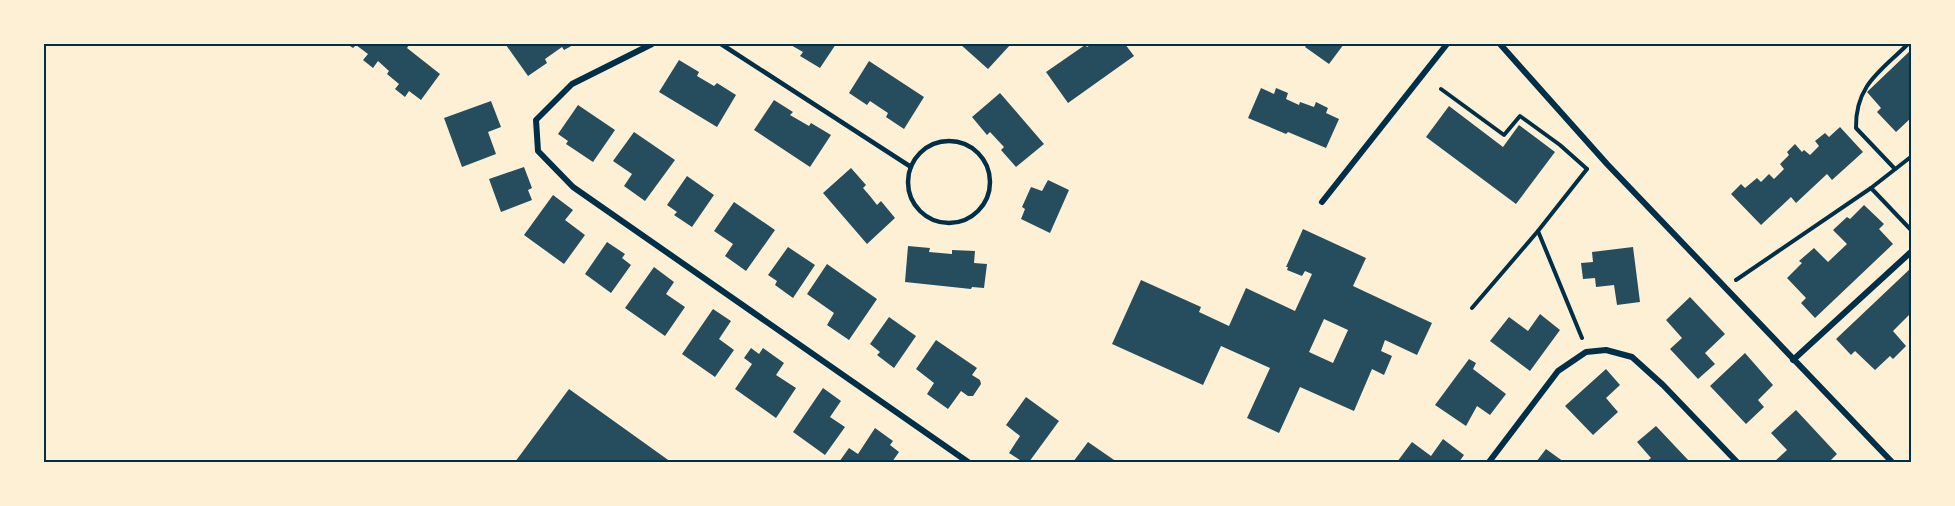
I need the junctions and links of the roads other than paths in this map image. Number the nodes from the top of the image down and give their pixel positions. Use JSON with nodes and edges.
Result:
{"nodes":[{"id":1,"x":652,"y":44,"type":"edge"},
{"id":2,"x":721,"y":44,"type":"edge"},
{"id":3,"x":1447,"y":44,"type":"edge"},
{"id":4,"x":1500,"y":44,"type":"edge"},
{"id":5,"x":911,"y":167,"type":"junction"},
{"id":6,"x":1322,"y":202,"type":"dead end"},
{"id":7,"x":1911,"y":251,"type":"edge"},
{"id":8,"x":1793,"y":360,"type":"junction"},
{"id":9,"x":968,"y":462,"type":"edge"},
{"id":10,"x":1490,"y":462,"type":"edge"},
{"id":11,"x":1737,"y":462,"type":"edge"},
{"id":12,"x":1892,"y":462,"type":"edge"}],
"edges":[{"from":1,"to":9,"type":"street"},
{"from":2,"to":5,"type":"lane"},
{"from":3,"to":6,"type":"street"},
{"from":4,"to":8,"type":"street"},
{"from":5,"to":5,"type":"lane"},
{"from":7,"to":8,"type":"street"},
{"from":8,"to":12,"type":"street"},
{"from":10,"to":11,"type":"street"}]}
